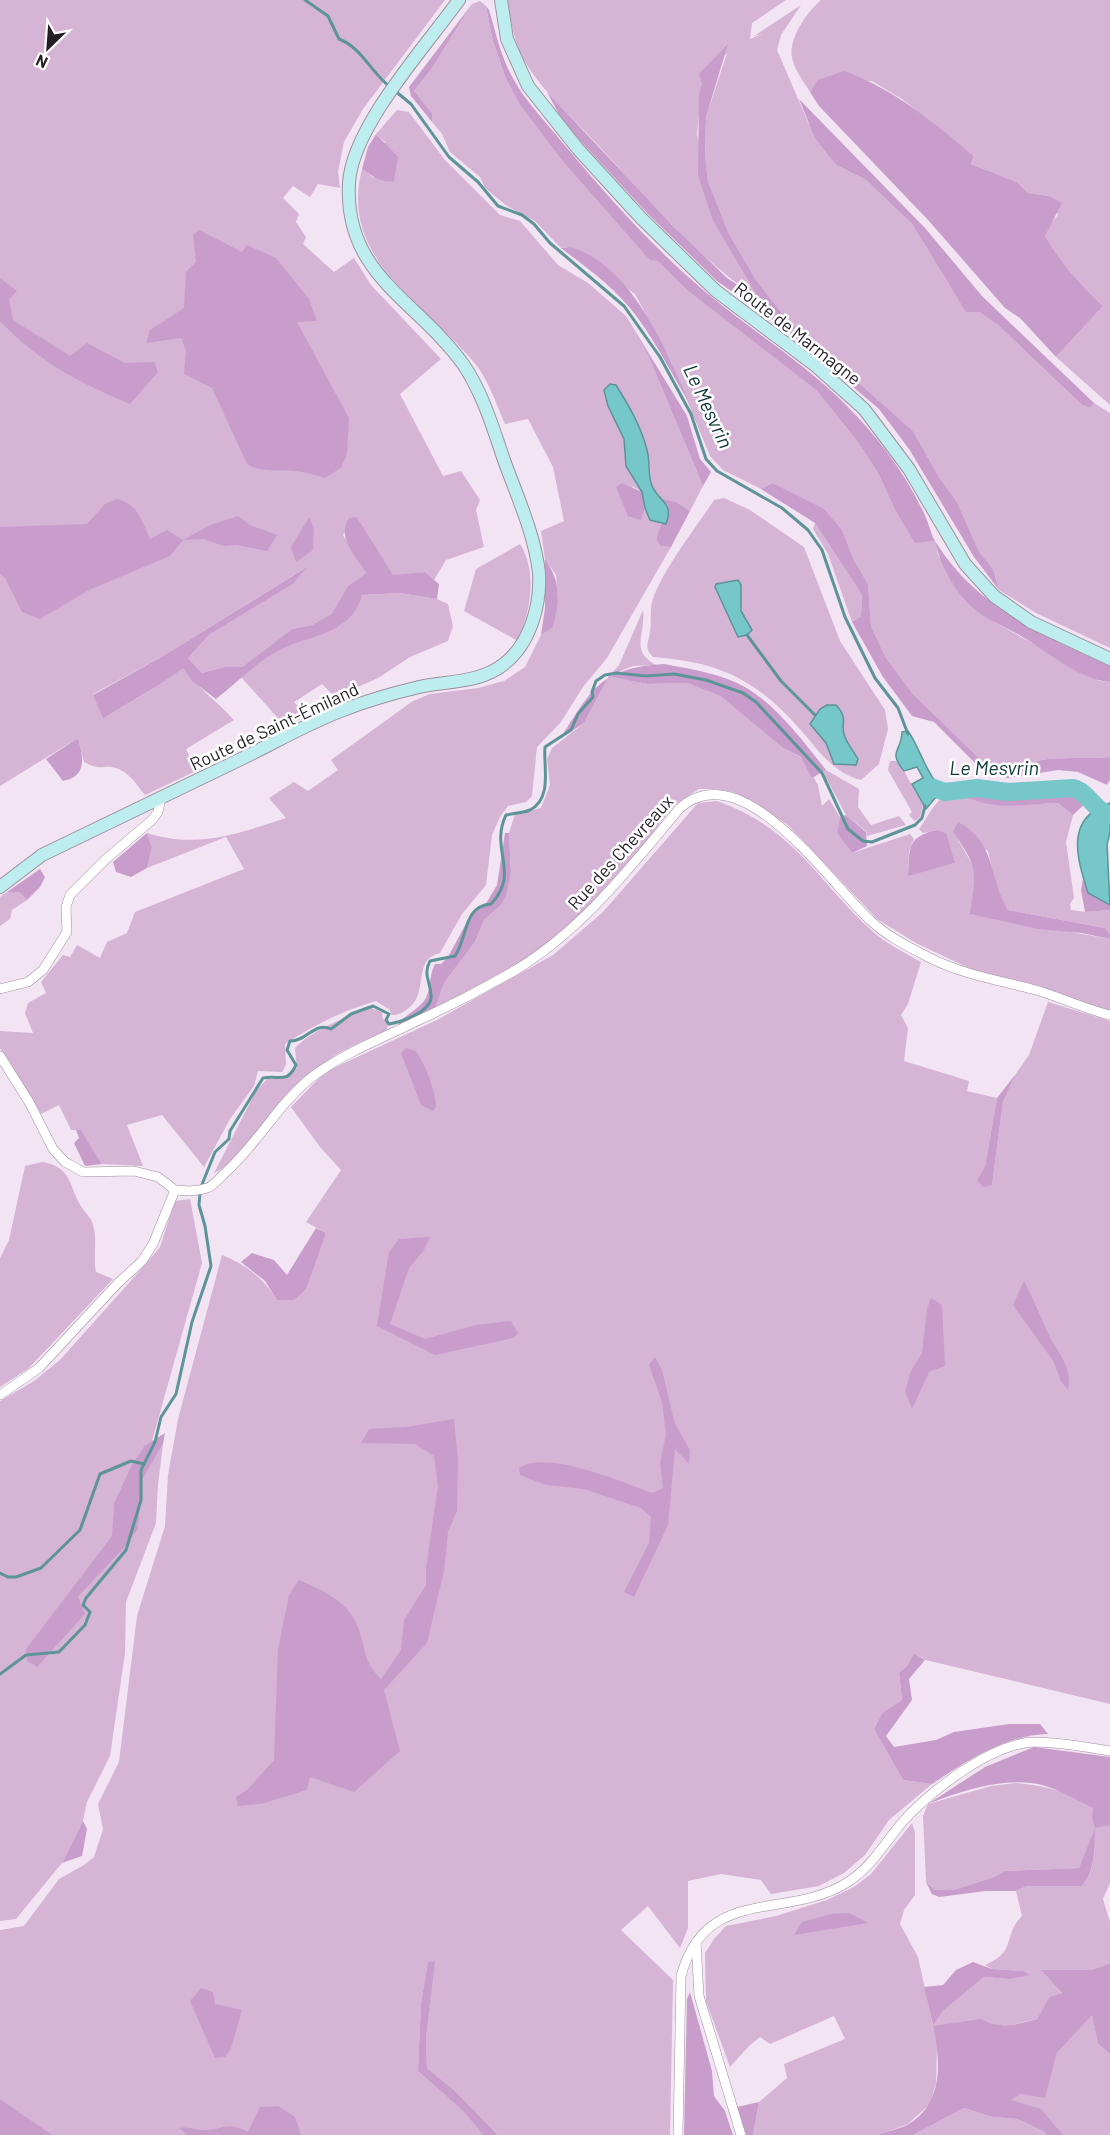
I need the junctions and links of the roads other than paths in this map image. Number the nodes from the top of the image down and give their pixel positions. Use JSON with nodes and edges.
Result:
{"nodes":[{"id":1,"x":459,"y":0,"type":"edge"},
{"id":2,"x":501,"y":0,"type":"edge"},
{"id":3,"x":1110,"y":659,"type":"edge"},
{"id":4,"x":161,"y":798,"type":"junction"},
{"id":5,"x":0,"y":887,"type":"edge"},
{"id":6,"x":0,"y":989,"type":"edge"},
{"id":7,"x":1110,"y":1015,"type":"edge"},
{"id":8,"x":0,"y":1056,"type":"edge"},
{"id":9,"x":175,"y":1190,"type":"junction"},
{"id":10,"x":0,"y":1395,"type":"edge"},
{"id":11,"x":1110,"y":1751,"type":"edge"},
{"id":12,"x":696,"y":1940,"type":"junction"},
{"id":13,"x":678,"y":2135,"type":"edge"},
{"id":14,"x":741,"y":2135,"type":"edge"}],
"edges":[{"from":1,"to":4,"type":"main road","name":"Route de Saint-Émiland"},
{"from":2,"to":3,"type":"main road","name":"Route de Marmagne"},
{"from":4,"to":5,"type":"main road","name":"Route de Saint-Émiland"},
{"from":4,"to":6,"type":"street"},
{"from":7,"to":9,"type":"street","name":"Rue des Chevreaux"},
{"from":8,"to":9,"type":"street"},
{"from":9,"to":10,"type":"street"},
{"from":11,"to":12,"type":"street"},
{"from":12,"to":13,"type":"street"},
{"from":12,"to":14,"type":"street"}]}
